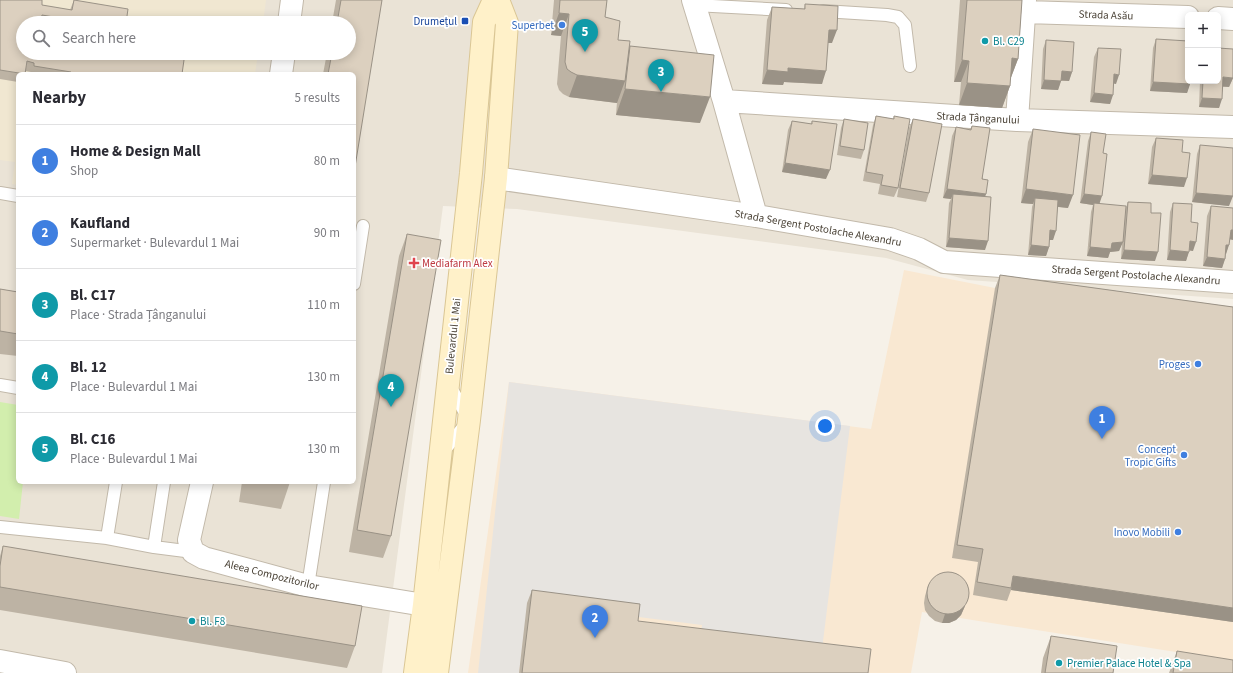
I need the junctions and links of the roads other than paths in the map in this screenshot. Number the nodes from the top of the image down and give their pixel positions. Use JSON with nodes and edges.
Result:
{"nodes":[{"id":1,"x":292,"y":0,"type":"edge"},
{"id":2,"x":494,"y":0,"type":"edge"},
{"id":3,"x":498,"y":0,"type":"edge"},
{"id":4,"x":694,"y":3,"type":"edge"},
{"id":5,"x":1025,"y":6,"type":"edge"},
{"id":6,"x":795,"y":10,"type":"edge"},
{"id":7,"x":810,"y":11,"type":"edge"},
{"id":8,"x":290,"y":16,"type":"edge"},
{"id":9,"x":1185,"y":17,"type":"edge"},
{"id":10,"x":1221,"y":18,"type":"edge"},
{"id":11,"x":1233,"y":19,"type":"edge"},
{"id":12,"x":283,"y":60,"type":"edge"},
{"id":13,"x":910,"y":66,"type":"dead end"},
{"id":14,"x":281,"y":72,"type":"edge"},
{"id":15,"x":724,"y":102,"type":"junction"},
{"id":16,"x":1017,"y":120,"type":"junction"},
{"id":17,"x":1233,"y":127,"type":"edge"},
{"id":18,"x":496,"y":178,"type":"junction"},
{"id":19,"x":0,"y":193,"type":"edge"},
{"id":20,"x":16,"y":196,"type":"edge"},
{"id":21,"x":756,"y":216,"type":"junction"},
{"id":22,"x":363,"y":226,"type":"dead end"},
{"id":23,"x":356,"y":271,"type":"edge"},
{"id":24,"x":1233,"y":282,"type":"edge"},
{"id":25,"x":448,"y":381,"type":"junction"},
{"id":26,"x":0,"y":385,"type":"edge"},
{"id":27,"x":16,"y":388,"type":"edge"},
{"id":28,"x":468,"y":420,"type":"junction"},
{"id":29,"x":440,"y":456,"type":"junction"},
{"id":30,"x":116,"y":484,"type":"edge"},
{"id":31,"x":164,"y":484,"type":"edge"},
{"id":32,"x":202,"y":484,"type":"edge"},
{"id":33,"x":324,"y":484,"type":"edge"},
{"id":34,"x":0,"y":527,"type":"edge"},
{"id":35,"x":107,"y":538,"type":"junction"},
{"id":36,"x":154,"y":547,"type":"junction"},
{"id":37,"x":193,"y":552,"type":"junction"},
{"id":38,"x":308,"y":586,"type":"junction"},
{"id":39,"x":424,"y":605,"type":"junction"},
{"id":40,"x":0,"y":661,"type":"edge"},
{"id":41,"x":65,"y":673,"type":"edge"},
{"id":42,"x":415,"y":673,"type":"edge"},
{"id":43,"x":438,"y":673,"type":"edge"}],
"edges":[{"from":1,"to":8,"type":"street"},
{"from":2,"to":25,"type":"main road","name":"Bulevardul 1 Mai"},
{"from":3,"to":18,"type":"main road"},
{"from":4,"to":6,"type":"lane"},
{"from":4,"to":15,"type":"street"},
{"from":5,"to":9,"type":"street","name":"Strada Asău"},
{"from":5,"to":16,"type":"street","name":"Strada Asău"},
{"from":7,"to":13,"type":"lane"},
{"from":10,"to":11,"type":"street"},
{"from":12,"to":14,"type":"street"},
{"from":15,"to":16,"type":"street","name":"Strada Țânganului"},
{"from":15,"to":21,"type":"street"},
{"from":16,"to":17,"type":"street","name":"Strada Țânganului"},
{"from":18,"to":21,"type":"street","name":"Strada Sergent Postolache Alexandru"},
{"from":18,"to":28,"type":"main road"},
{"from":19,"to":20,"type":"lane"},
{"from":21,"to":24,"type":"street","name":"Strada Sergent Postolache Alexandru"},
{"from":22,"to":23,"type":"lane"},
{"from":25,"to":28,"type":"lane"},
{"from":25,"to":29,"type":"main road","name":"Bulevardul 1 Mai"},
{"from":26,"to":27,"type":"lane"},
{"from":28,"to":29,"type":"lane"},
{"from":28,"to":43,"type":"main road"},
{"from":29,"to":39,"type":"main road","name":"Bulevardul 1 Mai"},
{"from":30,"to":35,"type":"lane"},
{"from":31,"to":36,"type":"lane"},
{"from":32,"to":37,"type":"street"},
{"from":33,"to":38,"type":"lane"},
{"from":34,"to":35,"type":"lane"},
{"from":35,"to":36,"type":"lane"},
{"from":36,"to":37,"type":"lane"},
{"from":37,"to":38,"type":"street","name":"Aleea Compozitorilor"},
{"from":38,"to":39,"type":"street","name":"Aleea Compozitorilor"},
{"from":39,"to":42,"type":"main road","name":"Bulevardul 1 Mai"},
{"from":40,"to":41,"type":"street"}]}
